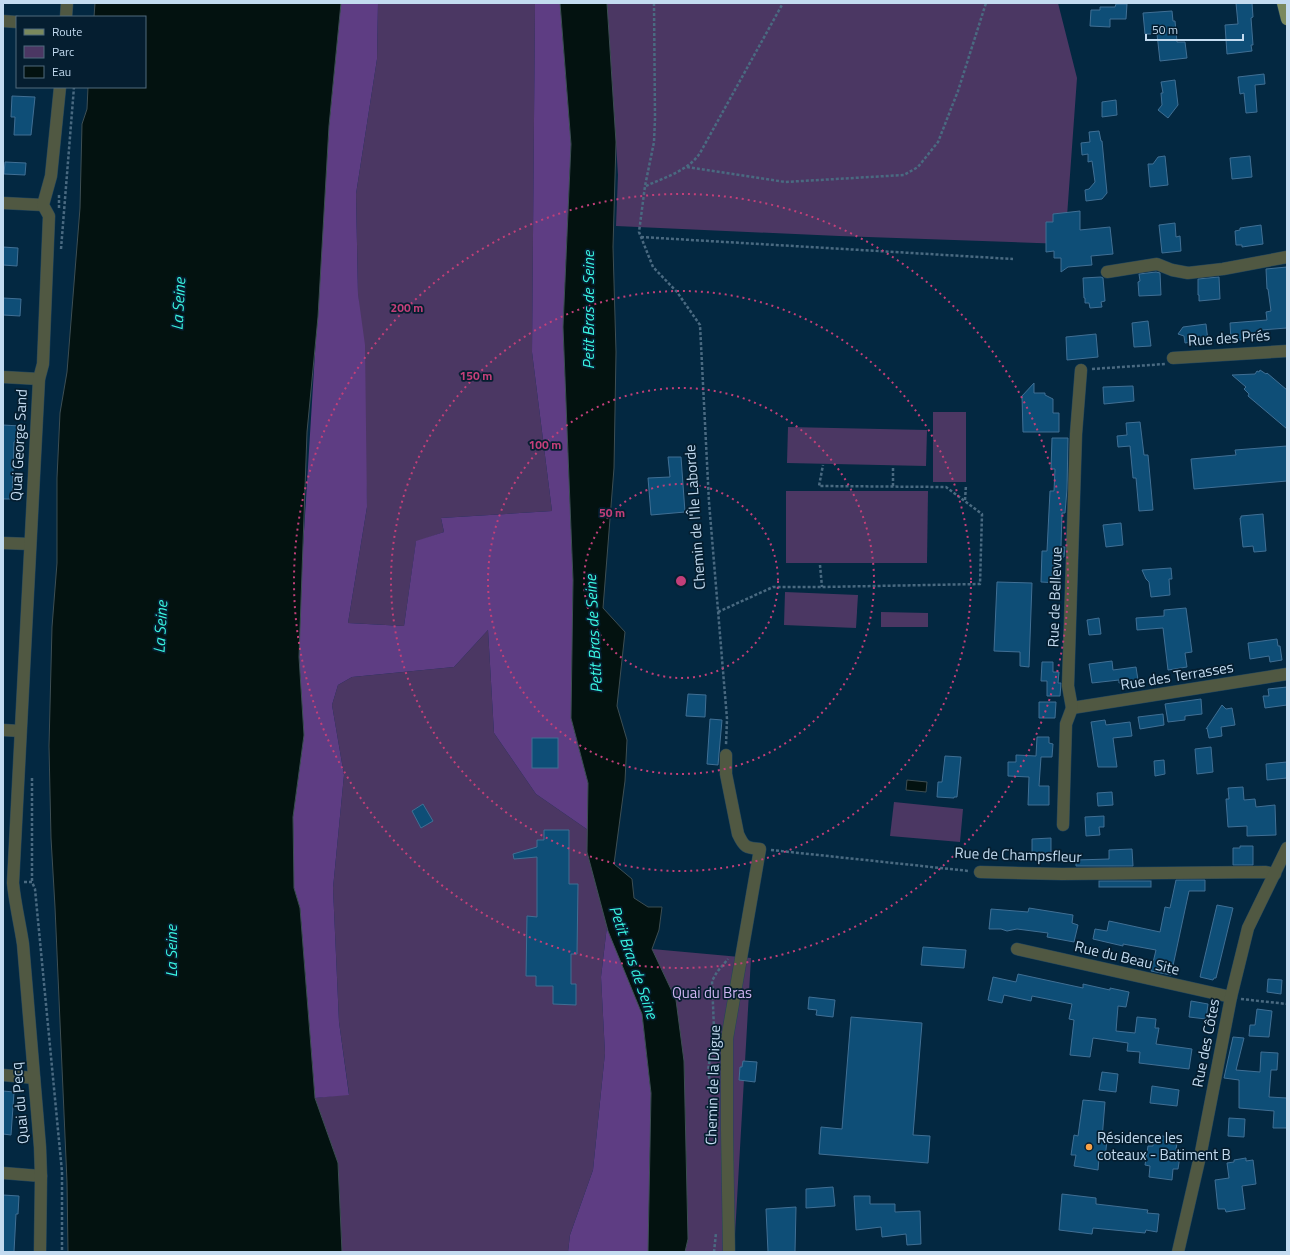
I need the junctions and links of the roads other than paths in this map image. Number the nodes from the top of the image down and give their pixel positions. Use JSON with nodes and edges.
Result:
{"nodes":[{"id":1,"x":67,"y":3,"type":"edge"},
{"id":2,"x":1283,"y":3,"type":"edge"},
{"id":3,"x":66,"y":16,"type":"edge"},
{"id":4,"x":1287,"y":19,"type":"edge"},
{"id":5,"x":3,"y":21,"type":"edge"},
{"id":6,"x":16,"y":22,"type":"edge"},
{"id":7,"x":60,"y":88,"type":"edge"},
{"id":8,"x":3,"y":203,"type":"edge"},
{"id":9,"x":43,"y":205,"type":"junction"},
{"id":10,"x":1287,"y":257,"type":"edge"},
{"id":11,"x":1107,"y":272,"type":"dead end"},
{"id":12,"x":1287,"y":351,"type":"edge"},
{"id":13,"x":1173,"y":358,"type":"road end"},
{"id":14,"x":1081,"y":370,"type":"road end"},
{"id":15,"x":3,"y":377,"type":"edge"},
{"id":16,"x":39,"y":379,"type":"junction"},
{"id":17,"x":3,"y":542,"type":"edge"},
{"id":18,"x":30,"y":544,"type":"junction"},
{"id":19,"x":1287,"y":674,"type":"edge"},
{"id":20,"x":1072,"y":708,"type":"junction"},
{"id":21,"x":3,"y":730,"type":"edge"},
{"id":22,"x":20,"y":731,"type":"junction"},
{"id":23,"x":726,"y":755,"type":"road end"},
{"id":24,"x":1063,"y":825,"type":"dead end"},
{"id":25,"x":1287,"y":848,"type":"edge"},
{"id":26,"x":980,"y":872,"type":"road end"},
{"id":27,"x":1275,"y":874,"type":"junction"},
{"id":28,"x":9,"y":904,"type":"edge"},
{"id":29,"x":1017,"y":949,"type":"dead end"},
{"id":30,"x":1231,"y":997,"type":"junction"},
{"id":31,"x":3,"y":1075,"type":"edge"},
{"id":32,"x":34,"y":1078,"type":"junction"},
{"id":33,"x":3,"y":1173,"type":"edge"},
{"id":34,"x":41,"y":1176,"type":"junction"},
{"id":35,"x":40,"y":1252,"type":"edge"},
{"id":36,"x":729,"y":1252,"type":"edge"},
{"id":37,"x":1178,"y":1252,"type":"edge"}],
"edges":[{"from":1,"to":3,"type":"street"},
{"from":2,"to":4,"type":"main road"},
{"from":5,"to":6,"type":"street"},
{"from":7,"to":9,"type":"street"},
{"from":8,"to":9,"type":"street"},
{"from":9,"to":16,"type":"street","name":"Quai George Sand"},
{"from":10,"to":11,"type":"street"},
{"from":12,"to":13,"type":"street","name":"Rue des Prés"},
{"from":14,"to":20,"type":"street","name":"Rue de Bellevue"},
{"from":15,"to":16,"type":"street"},
{"from":16,"to":18,"type":"street","name":"Quai George Sand"},
{"from":17,"to":18,"type":"street"},
{"from":18,"to":22,"type":"street","name":"Quai George Sand"},
{"from":19,"to":20,"type":"street","name":"Rue des Terrasses"},
{"from":20,"to":24,"type":"street","name":"Rue de Bellevue"},
{"from":21,"to":22,"type":"street"},
{"from":22,"to":28,"type":"street","name":"Quai George Sand"},
{"from":23,"to":36,"type":"street","name":"Chemin de la Digue"},
{"from":25,"to":27,"type":"street","name":"Rue des Côtes"},
{"from":26,"to":27,"type":"street","name":"Rue de Champsfleur"},
{"from":27,"to":30,"type":"street","name":"Rue des Côtes"},
{"from":28,"to":32,"type":"street","name":"Quai du Pecq"},
{"from":29,"to":30,"type":"street","name":"Rue du Beau Site"},
{"from":30,"to":37,"type":"street","name":"Rue des Côtes"},
{"from":31,"to":32,"type":"street"},
{"from":32,"to":34,"type":"street","name":"Quai du Pecq"},
{"from":33,"to":34,"type":"street"},
{"from":34,"to":35,"type":"street","name":"Quai du Pecq"}]}
